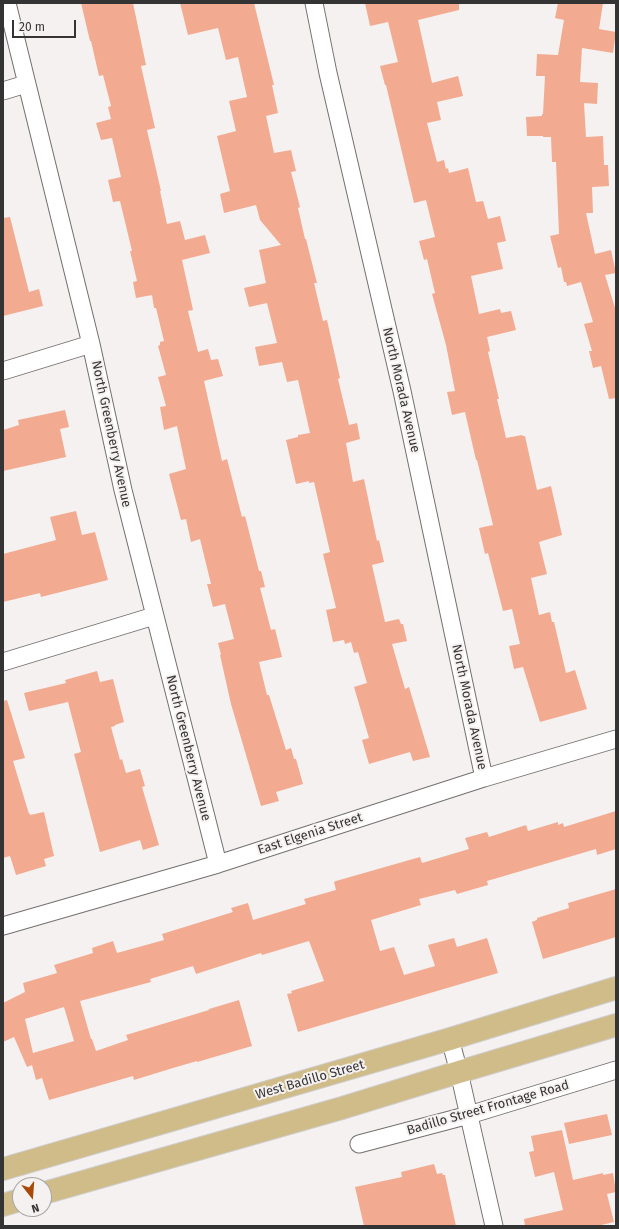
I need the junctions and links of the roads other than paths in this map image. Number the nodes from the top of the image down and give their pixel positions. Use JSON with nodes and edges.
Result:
{"nodes":[{"id":1,"x":7,"y":3,"type":"edge"},
{"id":2,"x":314,"y":3,"type":"edge"},
{"id":3,"x":26,"y":84,"type":"junction"},
{"id":4,"x":3,"y":91,"type":"edge"},
{"id":5,"x":91,"y":344,"type":"junction"},
{"id":6,"x":3,"y":371,"type":"edge"},
{"id":7,"x":154,"y":616,"type":"junction"},
{"id":8,"x":3,"y":662,"type":"edge"},
{"id":9,"x":616,"y":739,"type":"edge"},
{"id":10,"x":484,"y":778,"type":"junction"},
{"id":11,"x":218,"y":864,"type":"junction"},
{"id":12,"x":3,"y":926,"type":"edge"},
{"id":13,"x":616,"y":988,"type":"edge"},
{"id":14,"x":616,"y":1025,"type":"edge"},
{"id":15,"x":450,"y":1039,"type":"junction"},
{"id":16,"x":616,"y":1070,"type":"edge"},
{"id":17,"x":459,"y":1072,"type":"junction"},
{"id":18,"x":469,"y":1115,"type":"junction"},
{"id":19,"x":358,"y":1144,"type":"dead end"},
{"id":20,"x":3,"y":1169,"type":"edge"},
{"id":21,"x":52,"y":1191,"type":"edge"},
{"id":22,"x":494,"y":1226,"type":"edge"}],
"edges":[{"from":1,"to":3,"type":"street","name":"North Greenberry Avenue"},
{"from":2,"to":10,"type":"street","name":"North Morada Avenue"},
{"from":3,"to":4,"type":"street"},
{"from":3,"to":5,"type":"street","name":"North Greenberry Avenue"},
{"from":5,"to":6,"type":"street"},
{"from":5,"to":7,"type":"street","name":"North Greenberry Avenue"},
{"from":7,"to":8,"type":"street"},
{"from":7,"to":11,"type":"street","name":"North Greenberry Avenue"},
{"from":9,"to":10,"type":"street","name":"East Elgenia Street"},
{"from":10,"to":11,"type":"street","name":"East Elgenia Street"},
{"from":11,"to":12,"type":"street","name":"East Elgenia Street"},
{"from":13,"to":15,"type":"main road","name":"West Badillo Street"},
{"from":14,"to":17,"type":"main road"},
{"from":15,"to":17,"type":"street"},
{"from":15,"to":20,"type":"main road","name":"West Badillo Street"},
{"from":16,"to":18,"type":"street","name":"Badillo Street Frontage Road"},
{"from":17,"to":18,"type":"street"},
{"from":17,"to":21,"type":"main road"},
{"from":18,"to":19,"type":"street","name":"Badillo Street Frontage Road"},
{"from":18,"to":22,"type":"street"}]}
